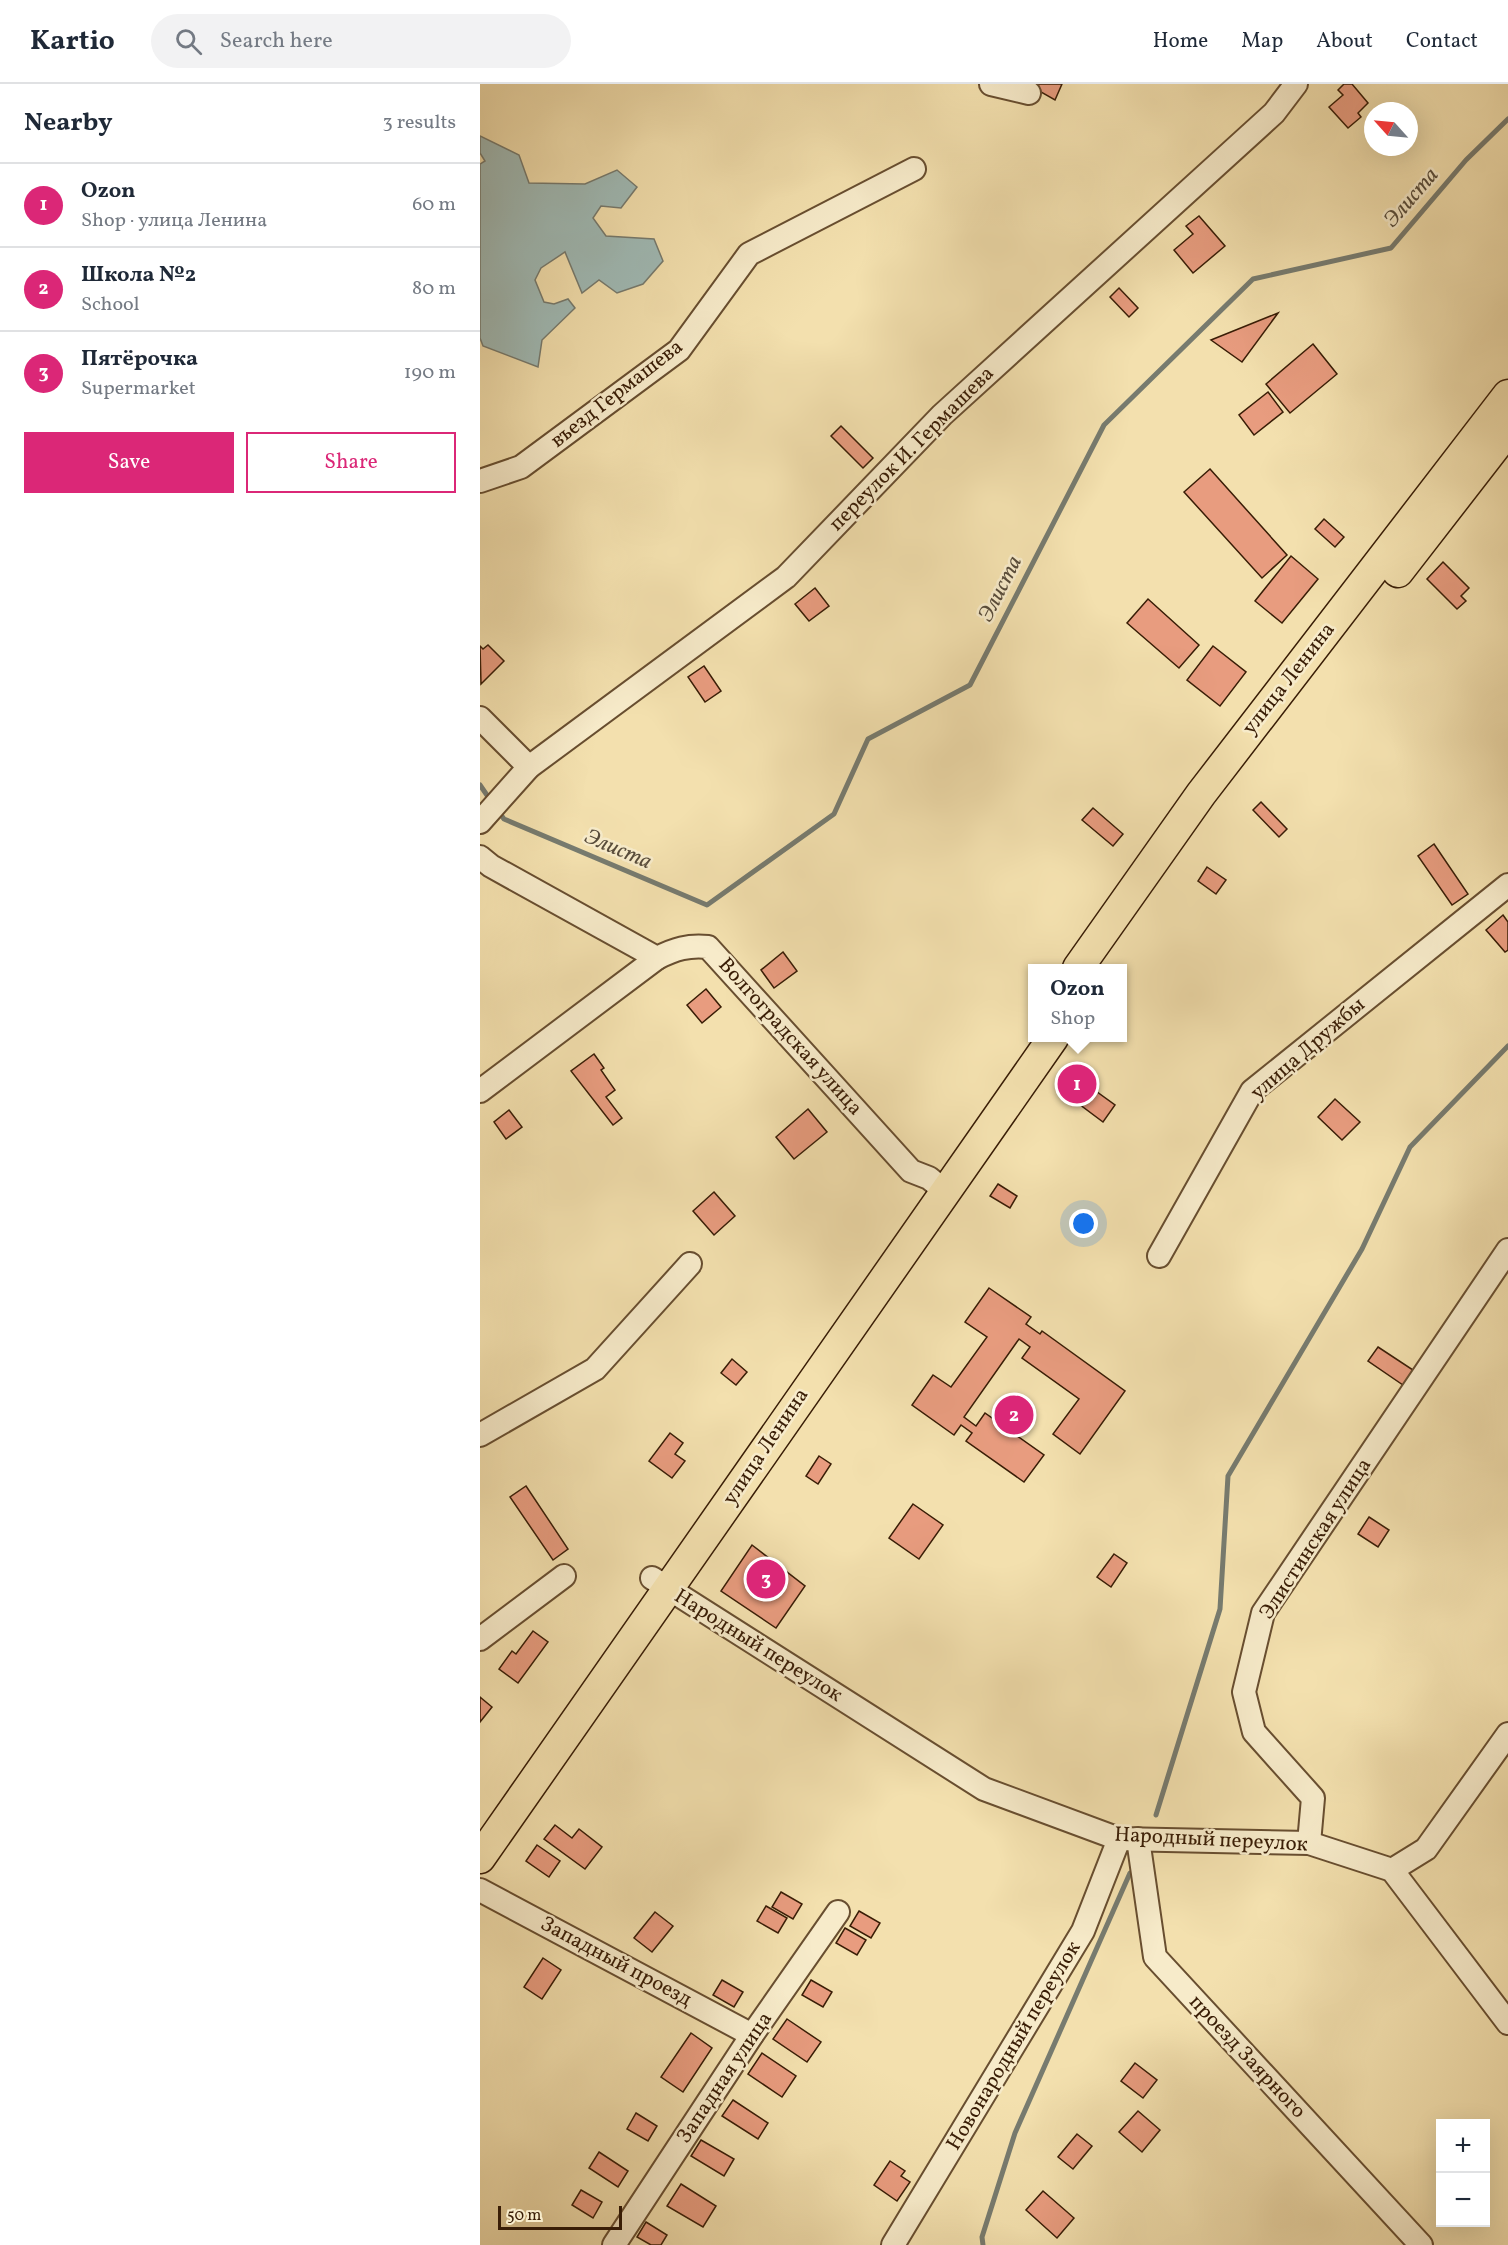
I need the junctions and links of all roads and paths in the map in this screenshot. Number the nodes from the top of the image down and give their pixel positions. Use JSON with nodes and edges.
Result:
{"nodes":[{"id":1,"x":991,"y":84,"type":"edge"},
{"id":2,"x":1296,"y":84,"type":"edge"},
{"id":3,"x":1029,"y":93,"type":"dead end"},
{"id":4,"x":914,"y":169,"type":"dead end"},
{"id":5,"x":1508,"y":395,"type":"edge"},
{"id":6,"x":1508,"y":430,"type":"edge"},
{"id":7,"x":480,"y":482,"type":"edge"},
{"id":8,"x":480,"y":718,"type":"edge"},
{"id":9,"x":529,"y":767,"type":"junction"},
{"id":10,"x":482,"y":820,"type":"edge"},
{"id":11,"x":480,"y":857,"type":"edge"},
{"id":12,"x":1508,"y":885,"type":"edge"},
{"id":13,"x":657,"y":958,"type":"junction"},
{"id":14,"x":1082,"y":964,"type":"edge"},
{"id":15,"x":1105,"y":964,"type":"edge"},
{"id":16,"x":1028,"y":1041,"type":"edge"},
{"id":17,"x":1050,"y":1042,"type":"edge"},
{"id":18,"x":480,"y":1091,"type":"edge"},
{"id":19,"x":937,"y":1184,"type":"junction"},
{"id":20,"x":1508,"y":1250,"type":"edge"},
{"id":21,"x":1159,"y":1256,"type":"dead end"},
{"id":22,"x":690,"y":1264,"type":"dead end"},
{"id":23,"x":480,"y":1435,"type":"edge"},
{"id":24,"x":564,"y":1576,"type":"dead end"},
{"id":25,"x":661,"y":1584,"type":"junction"},
{"id":26,"x":480,"y":1639,"type":"edge"},
{"id":27,"x":1508,"y":1734,"type":"edge"},
{"id":28,"x":480,"y":1824,"type":"edge"},
{"id":29,"x":1128,"y":1839,"type":"junction"},
{"id":30,"x":1309,"y":1843,"type":"junction"},
{"id":31,"x":480,"y":1858,"type":"edge"},
{"id":32,"x":1392,"y":1870,"type":"junction"},
{"id":33,"x":480,"y":1890,"type":"edge"},
{"id":34,"x":838,"y":1912,"type":"dead end"},
{"id":35,"x":1508,"y":2023,"type":"edge"},
{"id":36,"x":752,"y":2035,"type":"junction"},
{"id":37,"x":615,"y":2245,"type":"edge"},
{"id":38,"x":893,"y":2245,"type":"edge"},
{"id":39,"x":1421,"y":2245,"type":"edge"}],
"edges":[{"from":1,"to":3,"type":"street"},
{"from":2,"to":9,"type":"street","name":"переулок И. Гермашева"},
{"from":4,"to":7,"type":"street","name":"въезд Гермашева"},
{"from":5,"to":14,"type":"main road","name":"улица Ленина"},
{"from":6,"to":15,"type":"main road","name":"улица Ленина"},
{"from":8,"to":9,"type":"street"},
{"from":9,"to":10,"type":"street","name":"переулок И. Гермашева"},
{"from":11,"to":13,"type":"street"},
{"from":12,"to":21,"type":"street","name":"улица Дружбы"},
{"from":13,"to":18,"type":"street","name":"Волгоградская улица"},
{"from":13,"to":19,"type":"street","name":"Волгоградская улица"},
{"from":16,"to":19,"type":"main road","name":"улица Ленина"},
{"from":17,"to":19,"type":"main road","name":"улица Ленина"},
{"from":19,"to":25,"type":"main road","name":"улица Ленина"},
{"from":20,"to":30,"type":"street","name":"Элистинская улица"},
{"from":22,"to":23,"type":"street"},
{"from":24,"to":26,"type":"street"},
{"from":25,"to":28,"type":"main road","name":"улица Ленина"},
{"from":25,"to":29,"type":"street","name":"Народный переулок"},
{"from":25,"to":31,"type":"main road","name":"улица Ленина"},
{"from":27,"to":32,"type":"street"},
{"from":29,"to":30,"type":"street","name":"Народный переулок"},
{"from":29,"to":38,"type":"street","name":"Новонародный переулок"},
{"from":29,"to":39,"type":"street","name":"проезд Заярного"},
{"from":30,"to":32,"type":"street","name":"Народный переулок"},
{"from":32,"to":35,"type":"street"},
{"from":33,"to":36,"type":"street","name":"Западный проезд"},
{"from":34,"to":36,"type":"street","name":"Западная улица"},
{"from":36,"to":37,"type":"street","name":"Западная улица"}]}
